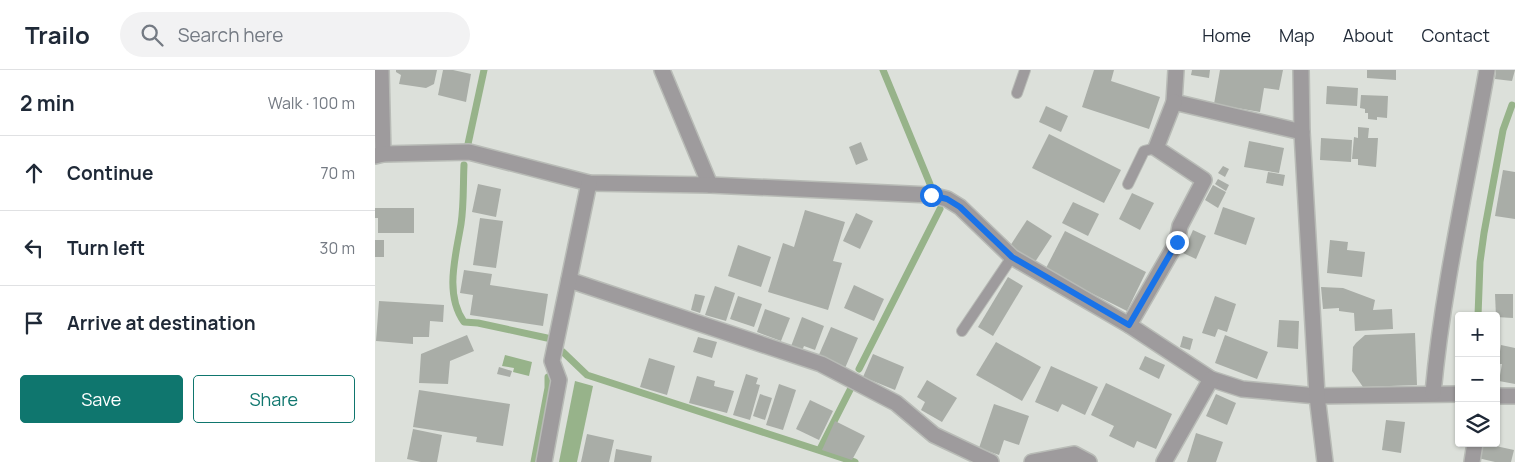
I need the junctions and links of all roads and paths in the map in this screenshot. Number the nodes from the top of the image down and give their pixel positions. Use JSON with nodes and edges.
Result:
{"nodes":[{"id":1,"x":381,"y":70,"type":"edge"},
{"id":2,"x":662,"y":70,"type":"edge"},
{"id":3,"x":1025,"y":70,"type":"edge"},
{"id":4,"x":1176,"y":70,"type":"edge"},
{"id":5,"x":1301,"y":70,"type":"edge"},
{"id":6,"x":1487,"y":70,"type":"edge"},
{"id":7,"x":1017,"y":93,"type":"dead end"},
{"id":8,"x":1174,"y":102,"type":"junction"},
{"id":9,"x":1301,"y":132,"type":"junction"},
{"id":10,"x":1155,"y":148,"type":"junction"},
{"id":11,"x":379,"y":155,"type":"edge"},
{"id":12,"x":589,"y":183,"type":"junction"},
{"id":13,"x":1128,"y":184,"type":"dead end"},
{"id":14,"x":710,"y":186,"type":"junction"},
{"id":15,"x":1012,"y":257,"type":"junction"},
{"id":16,"x":569,"y":280,"type":"junction"},
{"id":17,"x":1129,"y":325,"type":"junction"},
{"id":18,"x":962,"y":331,"type":"dead end"},
{"id":19,"x":1211,"y":380,"type":"junction"},
{"id":20,"x":1433,"y":393,"type":"junction"},
{"id":21,"x":1455,"y":394,"type":"edge"},
{"id":22,"x":1317,"y":396,"type":"junction"},
{"id":23,"x":1500,"y":396,"type":"edge"},
{"id":24,"x":1515,"y":396,"type":"edge"},
{"id":25,"x":1474,"y":447,"type":"edge"},
{"id":26,"x":545,"y":462,"type":"edge"},
{"id":27,"x":991,"y":462,"type":"edge"},
{"id":28,"x":1031,"y":462,"type":"edge"},
{"id":29,"x":1089,"y":462,"type":"edge"},
{"id":30,"x":1163,"y":462,"type":"edge"},
{"id":31,"x":1325,"y":462,"type":"edge"},
{"id":32,"x":1472,"y":462,"type":"edge"}],
"edges":[{"from":1,"to":11,"type":"street"},
{"from":2,"to":14,"type":"street"},
{"from":3,"to":7,"type":"lane"},
{"from":4,"to":8,"type":"street"},
{"from":5,"to":9,"type":"street"},
{"from":6,"to":20,"type":"street"},
{"from":8,"to":9,"type":"street"},
{"from":8,"to":10,"type":"street"},
{"from":9,"to":22,"type":"street"},
{"from":10,"to":13,"type":"lane"},
{"from":10,"to":17,"type":"street"},
{"from":11,"to":12,"type":"street"},
{"from":12,"to":14,"type":"street"},
{"from":12,"to":16,"type":"street"},
{"from":14,"to":15,"type":"street"},
{"from":15,"to":17,"type":"street"},
{"from":15,"to":18,"type":"lane"},
{"from":16,"to":26,"type":"street"},
{"from":16,"to":27,"type":"street"},
{"from":17,"to":19,"type":"street"},
{"from":19,"to":22,"type":"street"},
{"from":19,"to":30,"type":"street"},
{"from":20,"to":21,"type":"street"},
{"from":20,"to":22,"type":"street"},
{"from":22,"to":31,"type":"street"},
{"from":23,"to":24,"type":"street"},
{"from":25,"to":32,"type":"street"},
{"from":28,"to":29,"type":"street"}]}
